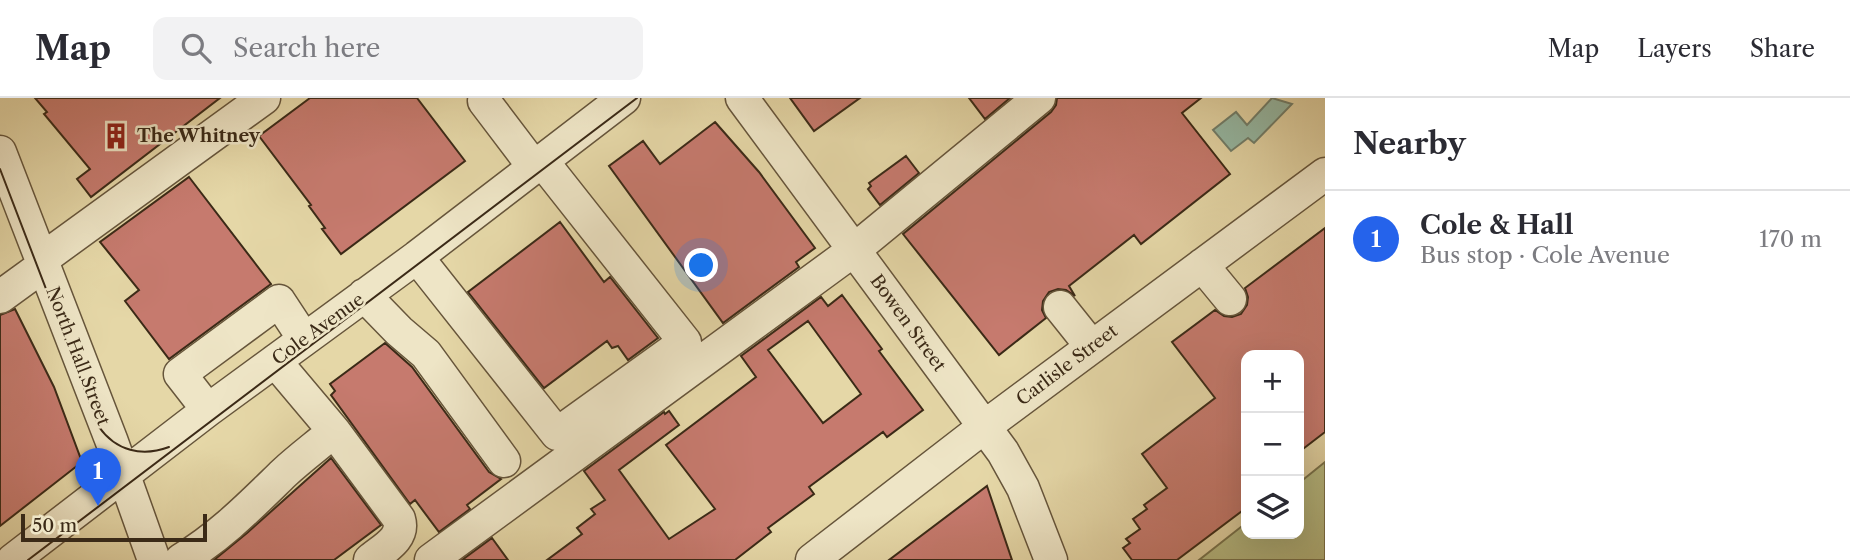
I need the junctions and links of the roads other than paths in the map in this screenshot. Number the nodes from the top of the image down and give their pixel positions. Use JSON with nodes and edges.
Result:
{"nodes":[{"id":1,"x":264,"y":98,"type":"edge"},
{"id":2,"x":624,"y":98,"type":"edge"},
{"id":3,"x":743,"y":98,"type":"edge"},
{"id":4,"x":1039,"y":98,"type":"edge"},
{"id":5,"x":484,"y":101,"type":"dead end"},
{"id":6,"x":0,"y":152,"type":"edge"},
{"id":7,"x":538,"y":164,"type":"junction"},
{"id":8,"x":1323,"y":177,"type":"edge"},
{"id":9,"x":854,"y":250,"type":"junction"},
{"id":10,"x":417,"y":257,"type":"junction"},
{"id":11,"x":42,"y":262,"type":"junction"},
{"id":12,"x":1202,"y":265,"type":"junction"},
{"id":13,"x":364,"y":295,"type":"junction"},
{"id":14,"x":0,"y":297,"type":"edge"},
{"id":15,"x":1230,"y":299,"type":"dead end"},
{"id":16,"x":1060,"y":307,"type":"dead end"},
{"id":17,"x":304,"y":339,"type":"junction"},
{"id":18,"x":1092,"y":347,"type":"junction"},
{"id":19,"x":275,"y":361,"type":"junction"},
{"id":20,"x":208,"y":410,"type":"junction"},
{"id":21,"x":984,"y":426,"type":"junction"},
{"id":22,"x":334,"y":431,"type":"junction"},
{"id":23,"x":503,"y":461,"type":"dead end"},
{"id":24,"x":123,"y":476,"type":"junction"},
{"id":25,"x":13,"y":560,"type":"edge"},
{"id":26,"x":154,"y":560,"type":"edge"},
{"id":27,"x":181,"y":560,"type":"edge"},
{"id":28,"x":370,"y":560,"type":"edge"},
{"id":29,"x":431,"y":560,"type":"edge"},
{"id":30,"x":812,"y":560,"type":"edge"},
{"id":31,"x":1051,"y":560,"type":"edge"}],
"edges":[{"from":1,"to":11,"type":"street"},
{"from":2,"to":7,"type":"street","name":"Cole Avenue"},
{"from":3,"to":9,"type":"street","name":"Bowen Street"},
{"from":4,"to":9,"type":"street"},
{"from":5,"to":7,"type":"street"},
{"from":6,"to":11,"type":"street","name":"North Hall Street"},
{"from":7,"to":10,"type":"street","name":"Cole Avenue"},
{"from":7,"to":10,"type":"street"},
{"from":8,"to":12,"type":"street","name":"Carlisle Street"},
{"from":9,"to":21,"type":"street","name":"Bowen Street"},
{"from":9,"to":29,"type":"street"},
{"from":10,"to":13,"type":"street","name":"Cole Avenue"},
{"from":11,"to":14,"type":"street"},
{"from":11,"to":24,"type":"street","name":"North Hall Street"},
{"from":12,"to":15,"type":"street"},
{"from":12,"to":18,"type":"street","name":"Carlisle Street"},
{"from":13,"to":17,"type":"street","name":"Cole Avenue"},
{"from":13,"to":23,"type":"street"},
{"from":16,"to":18,"type":"street"},
{"from":17,"to":19,"type":"street","name":"Cole Avenue"},
{"from":17,"to":20,"type":"street"},
{"from":18,"to":21,"type":"street","name":"Carlisle Street"},
{"from":19,"to":20,"type":"street","name":"Cole Avenue"},
{"from":19,"to":22,"type":"street"},
{"from":20,"to":24,"type":"street","name":"Cole Avenue"},
{"from":21,"to":30,"type":"street","name":"Carlisle Street"},
{"from":21,"to":31,"type":"street","name":"Bowen Street"},
{"from":22,"to":27,"type":"street"},
{"from":22,"to":28,"type":"street"},
{"from":24,"to":25,"type":"street","name":"Cole Avenue"},
{"from":24,"to":26,"type":"street","name":"North Hall Street"}]}
